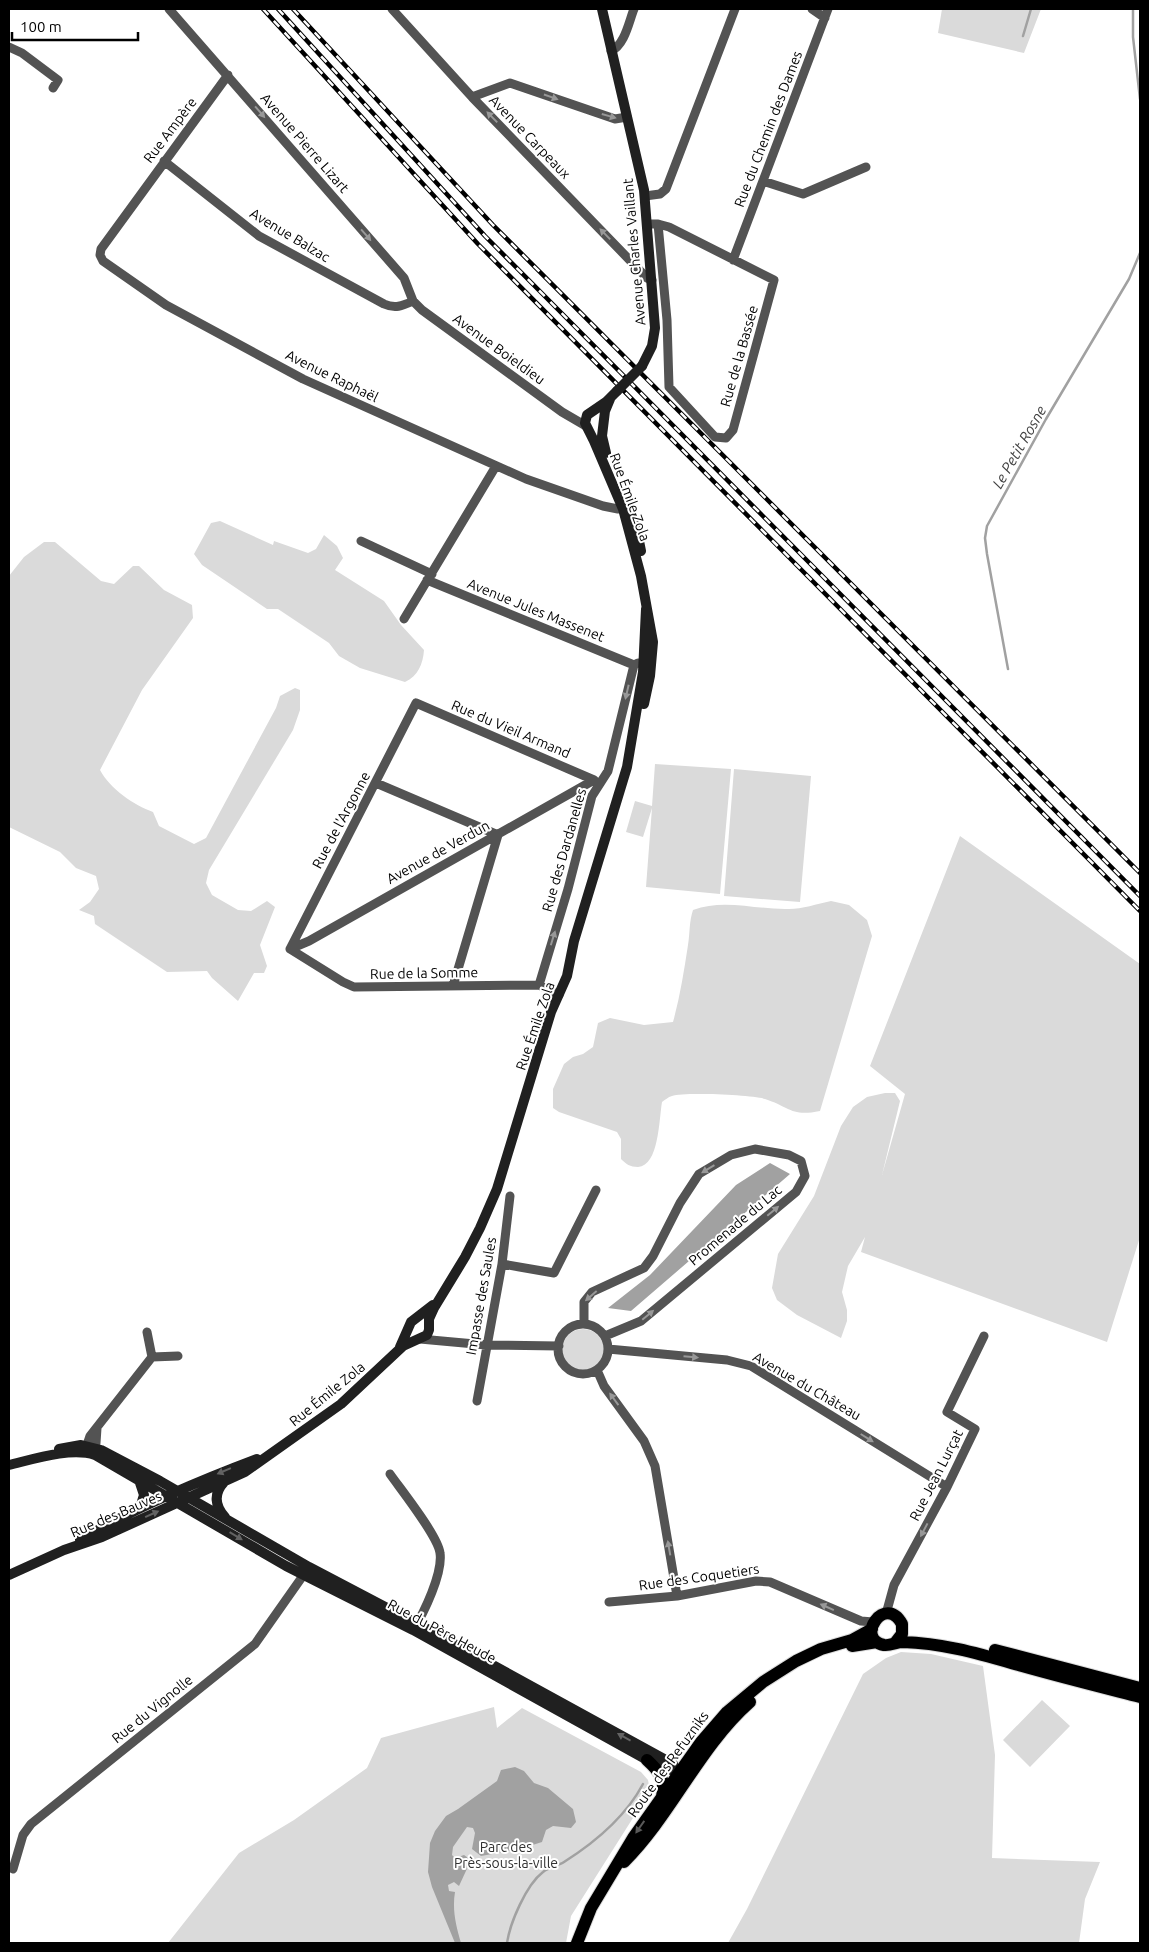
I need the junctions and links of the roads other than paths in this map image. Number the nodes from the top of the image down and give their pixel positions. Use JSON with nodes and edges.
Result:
{"nodes":[{"id":1,"x":169,"y":9,"type":"edge"},
{"id":2,"x":392,"y":9,"type":"edge"},
{"id":3,"x":602,"y":9,"type":"edge"},
{"id":4,"x":634,"y":9,"type":"edge"},
{"id":5,"x":735,"y":9,"type":"edge"},
{"id":6,"x":812,"y":9,"type":"edge"},
{"id":7,"x":827,"y":13,"type":"edge"},
{"id":8,"x":9,"y":47,"type":"edge"},
{"id":9,"x":614,"y":49,"type":"junction"},
{"id":10,"x":228,"y":75,"type":"junction"},
{"id":11,"x":53,"y":88,"type":"dead end"},
{"id":12,"x":472,"y":96,"type":"junction"},
{"id":13,"x":627,"y":117,"type":"junction"},
{"id":14,"x":164,"y":161,"type":"junction"},
{"id":15,"x":866,"y":167,"type":"dead end"},
{"id":16,"x":763,"y":181,"type":"junction"},
{"id":17,"x":645,"y":196,"type":"junction"},
{"id":18,"x":135,"y":201,"type":"joint"},
{"id":19,"x":652,"y":224,"type":"junction"},
{"id":20,"x":733,"y":260,"type":"junction"},
{"id":21,"x":652,"y":280,"type":"junction"},
{"id":22,"x":413,"y":301,"type":"junction"},
{"id":23,"x":614,"y":395,"type":"junction"},
{"id":24,"x":590,"y":413,"type":"junction"},
{"id":25,"x":570,"y":418,"type":"junction"},
{"id":26,"x":604,"y":422,"type":"junction"},
{"id":27,"x":587,"y":427,"type":"junction"},
{"id":28,"x":496,"y":466,"type":"junction"},
{"id":29,"x":626,"y":507,"type":"junction"},
{"id":30,"x":361,"y":541,"type":"dead end"},
{"id":31,"x":430,"y":577,"type":"junction"},
{"id":32,"x":404,"y":620,"type":"dead end"},
{"id":33,"x":643,"y":665,"type":"junction"},
{"id":34,"x":416,"y":703,"type":"joint"},
{"id":35,"x":596,"y":782,"type":"junction"},
{"id":36,"x":376,"y":783,"type":"junction"},
{"id":37,"x":498,"y":835,"type":"junction"},
{"id":38,"x":290,"y":949,"type":"junction"},
{"id":39,"x":539,"y":985,"type":"junction"},
{"id":40,"x":453,"y":986,"type":"junction"},
{"id":41,"x":559,"y":995,"type":"junction"},
{"id":42,"x":596,"y":1190,"type":"dead end"},
{"id":43,"x":510,"y":1196,"type":"dead end"},
{"id":44,"x":502,"y":1264,"type":"junction"},
{"id":45,"x":438,"y":1300,"type":"junction"},
{"id":46,"x":418,"y":1318,"type":"junction"},
{"id":47,"x":584,"y":1324,"type":"junction"},
{"id":48,"x":429,"y":1327,"type":"junction"},
{"id":49,"x":408,"y":1328,"type":"junction"},
{"id":50,"x":148,"y":1332,"type":"dead end"},
{"id":51,"x":604,"y":1336,"type":"junction"},
{"id":52,"x":984,"y":1336,"type":"dead end"},
{"id":53,"x":419,"y":1339,"type":"junction"},
{"id":54,"x":441,"y":1341,"type":"junction"},
{"id":55,"x":486,"y":1344,"type":"junction"},
{"id":56,"x":559,"y":1346,"type":"junction"},
{"id":57,"x":608,"y":1349,"type":"junction"},
{"id":58,"x":398,"y":1350,"type":"junction"},
{"id":59,"x":178,"y":1356,"type":"dead end"},
{"id":60,"x":152,"y":1357,"type":"junction"},
{"id":61,"x":596,"y":1370,"type":"junction"},
{"id":62,"x":476,"y":1401,"type":"dead end"},
{"id":63,"x":90,"y":1450,"type":"junction"},
{"id":64,"x":270,"y":1454,"type":"junction"},
{"id":65,"x":9,"y":1465,"type":"edge"},
{"id":66,"x":390,"y":1474,"type":"dead end"},
{"id":67,"x":139,"y":1480,"type":"junction"},
{"id":68,"x":225,"y":1482,"type":"junction"},
{"id":69,"x":947,"y":1487,"type":"junction"},
{"id":70,"x":181,"y":1496,"type":"junction"},
{"id":71,"x":140,"y":1508,"type":"junction"},
{"id":72,"x":229,"y":1522,"type":"junction"},
{"id":73,"x":64,"y":1550,"type":"junction"},
{"id":74,"x":306,"y":1570,"type":"junction"},
{"id":75,"x":9,"y":1574,"type":"edge"},
{"id":76,"x":677,"y":1596,"type":"junction"},
{"id":77,"x":609,"y":1602,"type":"dead end"},
{"id":78,"x":886,"y":1614,"type":"junction"},
{"id":79,"x":872,"y":1626,"type":"junction"},
{"id":80,"x":415,"y":1627,"type":"junction"},
{"id":81,"x":903,"y":1628,"type":"junction"},
{"id":82,"x":877,"y":1642,"type":"junction"},
{"id":83,"x":895,"y":1643,"type":"junction"},
{"id":84,"x":1140,"y":1688,"type":"edge"},
{"id":85,"x":1140,"y":1697,"type":"edge"},
{"id":86,"x":647,"y":1760,"type":"junction"},
{"id":87,"x":684,"y":1771,"type":"junction"},
{"id":88,"x":661,"y":1798,"type":"junction"},
{"id":89,"x":13,"y":1869,"type":"dead end"},
{"id":90,"x":610,"y":1877,"type":"junction"},
{"id":91,"x":577,"y":1943,"type":"edge"}],
"edges":[{"from":1,"to":10,"type":"street","name":"Avenue Pierre Lizart"},
{"from":2,"to":12,"type":"street","name":"Avenue Carpeaux"},
{"from":3,"to":9,"type":"main road","name":"Avenue Charles Vaillant"},
{"from":4,"to":9,"type":"street"},
{"from":5,"to":17,"type":"street"},
{"from":6,"to":7,"type":"street"},
{"from":7,"to":16,"type":"street","name":"Rue du Chemin des Dames"},
{"from":8,"to":11,"type":"street"},
{"from":9,"to":13,"type":"main road","name":"Avenue Charles Vaillant"},
{"from":10,"to":14,"type":"street","name":"Rue Ampère"},
{"from":10,"to":22,"type":"street","name":"Avenue Pierre Lizart","one_way":true},
{"from":12,"to":13,"type":"street","one_way":true},
{"from":21,"to":12,"type":"street","name":"Avenue Carpeaux","one_way":true},
{"from":13,"to":17,"type":"main road","name":"Avenue Charles Vaillant"},
{"from":14,"to":18,"type":"street","name":"Rue Ampère"},
{"from":14,"to":22,"type":"street","name":"Avenue Balzac"},
{"from":15,"to":16,"type":"street"},
{"from":16,"to":20,"type":"street","name":"Rue du Chemin des Dames"},
{"from":17,"to":19,"type":"main road","name":"Avenue Charles Vaillant"},
{"from":18,"to":28,"type":"street","name":"Avenue Raphaël"},
{"from":19,"to":20,"type":"street"},
{"from":19,"to":20,"type":"street","name":"Rue de la Bassée"},
{"from":19,"to":21,"type":"main road","name":"Avenue Charles Vaillant"},
{"from":21,"to":23,"type":"main road","name":"Avenue Charles Vaillant","bridge":true},
{"from":22,"to":25,"type":"street","name":"Avenue Boieldieu"},
{"from":23,"to":24,"type":"main road"},
{"from":23,"to":26,"type":"main road"},
{"from":24,"to":25,"type":"street"},
{"from":24,"to":26,"type":"main road"},
{"from":24,"to":27,"type":"main road"},
{"from":25,"to":27,"type":"street","name":"Avenue Boieldieu"},
{"from":26,"to":27,"type":"main road"},
{"from":26,"to":29,"type":"main road","name":"Rue Émile Zola"},
{"from":27,"to":29,"type":"main road","name":"Rue Émile Zola"},
{"from":28,"to":29,"type":"street","name":"Avenue Raphaël"},
{"from":28,"to":31,"type":"street"},
{"from":29,"to":33,"type":"main road","name":"Rue Émile Zola"},
{"from":30,"to":31,"type":"street","name":"Avenue Jules Massenet"},
{"from":31,"to":32,"type":"street"},
{"from":31,"to":33,"type":"street","name":"Avenue Jules Massenet"},
{"from":33,"to":35,"type":"street","name":"Rue des Dardanelles","one_way":true},
{"from":33,"to":41,"type":"main road","name":"Rue Émile Zola"},
{"from":34,"to":35,"type":"street","name":"Rue du Vieil Armand"},
{"from":34,"to":36,"type":"street","name":"Rue de l'Argonne"},
{"from":35,"to":37,"type":"street","name":"Avenue de Verdun"},
{"from":39,"to":35,"type":"street","name":"Rue des Dardanelles","one_way":true},
{"from":36,"to":37,"type":"street"},
{"from":36,"to":38,"type":"street","name":"Rue de l'Argonne"},
{"from":37,"to":38,"type":"street","name":"Avenue de Verdun"},
{"from":37,"to":40,"type":"street"},
{"from":38,"to":40,"type":"street","name":"Rue de la Somme"},
{"from":39,"to":40,"type":"street","name":"Rue de la Somme"},
{"from":39,"to":41,"type":"street"},
{"from":41,"to":45,"type":"main road","name":"Rue Émile Zola"},
{"from":42,"to":44,"type":"street"},
{"from":43,"to":44,"type":"street","name":"Impasse des Saules"},
{"from":44,"to":55,"type":"street","name":"Impasse des Saules"},
{"from":45,"to":46,"type":"main road","name":"Rue Émile Zola"},
{"from":45,"to":48,"type":"main road","name":"Rue Émile Zola"},
{"from":46,"to":48,"type":"main road"},
{"from":46,"to":49,"type":"main road"},
{"from":47,"to":51,"type":"street"},
{"from":51,"to":47,"type":"street","name":"Promenade du Lac","one_way":true},
{"from":47,"to":56,"type":"street"},
{"from":48,"to":53,"type":"main road"},
{"from":48,"to":54,"type":"street"},
{"from":49,"to":53,"type":"main road"},
{"from":49,"to":58,"type":"main road","name":"Rue Émile Zola"},
{"from":50,"to":60,"type":"street"},
{"from":51,"to":57,"type":"street"},
{"from":52,"to":69,"type":"street","name":"Rue Jean Lurçat"},
{"from":53,"to":54,"type":"street"},
{"from":53,"to":58,"type":"main road","name":"Rue Émile Zola"},
{"from":54,"to":55,"type":"street"},
{"from":55,"to":56,"type":"street"},
{"from":55,"to":62,"type":"street","name":"Impasse des Saules"},
{"from":56,"to":61,"type":"street"},
{"from":57,"to":61,"type":"street"},
{"from":57,"to":69,"type":"street","name":"Avenue du Château","one_way":true},
{"from":58,"to":64,"type":"main road","name":"Rue Émile Zola"},
{"from":59,"to":60,"type":"street"},
{"from":60,"to":63,"type":"street"},
{"from":76,"to":61,"type":"street","one_way":true},
{"from":63,"to":65,"type":"main road"},
{"from":63,"to":67,"type":"main road"},
{"from":63,"to":70,"type":"main road"},
{"from":64,"to":68,"type":"main road","name":"Rue Émile Zola"},
{"from":64,"to":70,"type":"main road","name":"Rue Émile Zola","one_way":true},
{"from":66,"to":80,"type":"street"},
{"from":67,"to":70,"type":"main road"},
{"from":67,"to":71,"type":"main road"},
{"from":68,"to":70,"type":"main road","name":"Rue Émile Zola"},
{"from":68,"to":72,"type":"main road"},
{"from":69,"to":78,"type":"street","name":"Rue Jean Lurçat","one_way":true},
{"from":70,"to":71,"type":"main road","name":"Rue des Bauves"},
{"from":70,"to":72,"type":"main road","name":"Rue du Père Heude"},
{"from":73,"to":70,"type":"main road","name":"Rue des Bauves","one_way":true},
{"from":70,"to":74,"type":"main road","name":"Rue du Père Heude","one_way":true},
{"from":71,"to":73,"type":"main road","name":"Rue des Bauves"},
{"from":72,"to":74,"type":"main road","name":"Rue du Père Heude"},
{"from":73,"to":75,"type":"main road","name":"Rue des Bauves"},
{"from":74,"to":80,"type":"main road","name":"Rue du Père Heude"},
{"from":74,"to":89,"type":"street","name":"Rue du Vignolle"},
{"from":76,"to":77,"type":"street","name":"Rue des Coquetiers"},
{"from":79,"to":76,"type":"street","name":"Rue des Coquetiers","one_way":true},
{"from":78,"to":79,"type":"main road"},
{"from":78,"to":81,"type":"main road"},
{"from":79,"to":82,"type":"main road"},
{"from":79,"to":87,"type":"main road","name":"Route des Refuzniks"},
{"from":80,"to":86,"type":"main road","name":"Rue du Père Heude"},
{"from":87,"to":80,"type":"main road","name":"Rue du Père Heude","one_way":true},
{"from":81,"to":83,"type":"main road"},
{"from":81,"to":84,"type":"main road"},
{"from":82,"to":83,"type":"main road"},
{"from":82,"to":87,"type":"main road","name":"Route des Refuzniks"},
{"from":83,"to":85,"type":"main road"},
{"from":86,"to":87,"type":"main road","name":"Rue du Père Heude"},
{"from":86,"to":88,"type":"main road"},
{"from":87,"to":88,"type":"main road","name":"Route des Refuzniks"},
{"from":87,"to":90,"type":"main road","name":"Route des Refuzniks"},
{"from":88,"to":90,"type":"main road","name":"Route des Refuzniks","one_way":true},
{"from":90,"to":91,"type":"main road","name":"Route des Refuzniks"}]}
